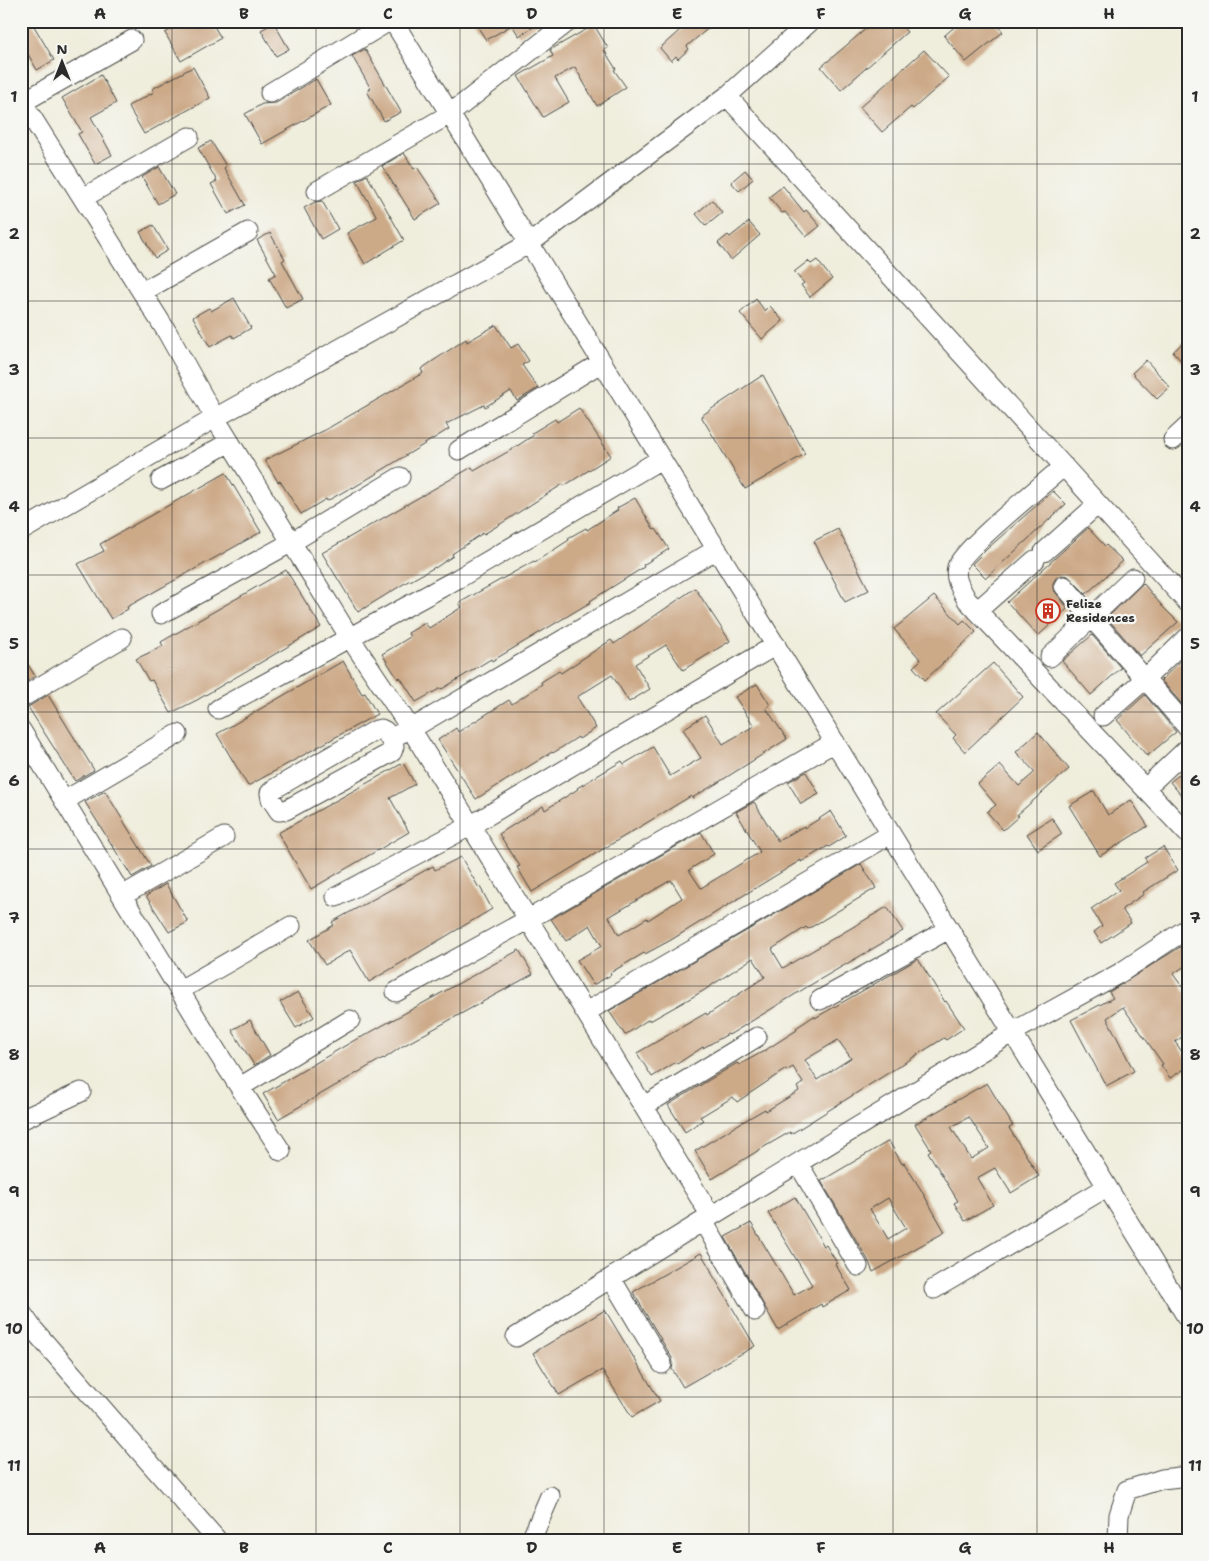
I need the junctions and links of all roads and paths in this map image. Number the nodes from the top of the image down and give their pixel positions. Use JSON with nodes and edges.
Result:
{"nodes":[{"id":1,"x":389,"y":21,"type":"edge"},
{"id":2,"x":393,"y":21,"type":"edge"},
{"id":3,"x":569,"y":21,"type":"edge"},
{"id":4,"x":811,"y":21,"type":"edge"},
{"id":5,"x":132,"y":40,"type":"dead end"},
{"id":6,"x":270,"y":93,"type":"dead end"},
{"id":7,"x":727,"y":96,"type":"junction"},
{"id":8,"x":22,"y":101,"type":"edge"},
{"id":9,"x":450,"y":114,"type":"junction"},
{"id":10,"x":189,"y":137,"type":"dead end"},
{"id":11,"x":316,"y":191,"type":"dead end"},
{"id":12,"x":83,"y":198,"type":"junction"},
{"id":13,"x":248,"y":232,"type":"dead end"},
{"id":14,"x":530,"y":243,"type":"junction"},
{"id":15,"x":142,"y":292,"type":"junction"},
{"id":16,"x":602,"y":362,"type":"junction"},
{"id":17,"x":215,"y":418,"type":"junction"},
{"id":18,"x":1188,"y":426,"type":"edge"},
{"id":19,"x":1172,"y":440,"type":"dead end"},
{"id":20,"x":230,"y":442,"type":"junction"},
{"id":21,"x":459,"y":450,"type":"dead end"},
{"id":22,"x":661,"y":459,"type":"junction"},
{"id":23,"x":1064,"y":466,"type":"junction"},
{"id":24,"x":400,"y":477,"type":"dead end"},
{"id":25,"x":161,"y":480,"type":"dead end"},
{"id":26,"x":1098,"y":504,"type":"junction"},
{"id":27,"x":21,"y":532,"type":"edge"},
{"id":28,"x":292,"y":542,"type":"junction"},
{"id":29,"x":717,"y":550,"type":"junction"},
{"id":30,"x":1133,"y":578,"type":"dead end"},
{"id":31,"x":1064,"y":586,"type":"dead end"},
{"id":32,"x":1188,"y":603,"type":"edge"},
{"id":33,"x":977,"y":611,"type":"junction"},
{"id":34,"x":161,"y":614,"type":"dead end"},
{"id":35,"x":1092,"y":618,"type":"junction"},
{"id":36,"x":122,"y":638,"type":"dead end"},
{"id":37,"x":350,"y":638,"type":"junction"},
{"id":38,"x":1187,"y":638,"type":"edge"},
{"id":39,"x":776,"y":645,"type":"junction"},
{"id":40,"x":1050,"y":657,"type":"dead end"},
{"id":41,"x":1145,"y":679,"type":"junction"},
{"id":42,"x":21,"y":698,"type":"edge"},
{"id":43,"x":218,"y":709,"type":"dead end"},
{"id":44,"x":1103,"y":716,"type":"dead end"},
{"id":45,"x":1188,"y":728,"type":"edge"},
{"id":46,"x":411,"y":729,"type":"junction"},
{"id":47,"x":21,"y":730,"type":"edge"},
{"id":48,"x":178,"y":734,"type":"dead end"},
{"id":49,"x":390,"y":738,"type":"junction"},
{"id":50,"x":835,"y":742,"type":"junction"},
{"id":51,"x":1188,"y":748,"type":"edge"},
{"id":52,"x":1154,"y":780,"type":"dead end"},
{"id":53,"x":64,"y":801,"type":"junction"},
{"id":54,"x":470,"y":826,"type":"junction"},
{"id":55,"x":891,"y":834,"type":"junction"},
{"id":56,"x":1188,"y":834,"type":"edge"},
{"id":57,"x":224,"y":837,"type":"dead end"},
{"id":58,"x":122,"y":896,"type":"junction"},
{"id":59,"x":336,"y":897,"type":"dead end"},
{"id":60,"x":529,"y":920,"type":"junction"},
{"id":61,"x":291,"y":926,"type":"dead end"},
{"id":62,"x":1188,"y":928,"type":"edge"},
{"id":63,"x":949,"y":929,"type":"junction"},
{"id":64,"x":180,"y":990,"type":"junction"},
{"id":65,"x":396,"y":992,"type":"dead end"},
{"id":66,"x":820,"y":1000,"type":"dead end"},
{"id":67,"x":586,"y":1012,"type":"junction"},
{"id":68,"x":350,"y":1020,"type":"dead end"},
{"id":69,"x":1013,"y":1032,"type":"junction"},
{"id":70,"x":757,"y":1037,"type":"dead end"},
{"id":71,"x":240,"y":1087,"type":"junction"},
{"id":72,"x":81,"y":1092,"type":"dead end"},
{"id":73,"x":644,"y":1106,"type":"junction"},
{"id":74,"x":21,"y":1120,"type":"edge"},
{"id":75,"x":281,"y":1151,"type":"dead end"},
{"id":76,"x":798,"y":1163,"type":"junction"},
{"id":77,"x":1108,"y":1187,"type":"junction"},
{"id":78,"x":707,"y":1218,"type":"junction"},
{"id":79,"x":858,"y":1266,"type":"dead end"},
{"id":80,"x":611,"y":1278,"type":"junction"},
{"id":81,"x":934,"y":1289,"type":"dead end"},
{"id":82,"x":755,"y":1311,"type":"dead end"},
{"id":83,"x":21,"y":1312,"type":"edge"},
{"id":84,"x":1188,"y":1319,"type":"edge"},
{"id":85,"x":516,"y":1337,"type":"dead end"},
{"id":86,"x":662,"y":1364,"type":"dead end"},
{"id":87,"x":1188,"y":1476,"type":"edge"},
{"id":88,"x":550,"y":1496,"type":"dead end"},
{"id":89,"x":218,"y":1540,"type":"edge"},
{"id":90,"x":531,"y":1540,"type":"edge"},
{"id":91,"x":1118,"y":1540,"type":"edge"}],
"edges":[{"from":1,"to":6,"type":"street"},
{"from":2,"to":9,"type":"street"},
{"from":3,"to":9,"type":"street"},
{"from":4,"to":7,"type":"street"},
{"from":5,"to":8,"type":"street"},
{"from":7,"to":14,"type":"street"},
{"from":7,"to":23,"type":"street"},
{"from":8,"to":12,"type":"street"},
{"from":9,"to":11,"type":"street"},
{"from":9,"to":14,"type":"street"},
{"from":10,"to":12,"type":"street"},
{"from":12,"to":15,"type":"street"},
{"from":13,"to":15,"type":"street"},
{"from":14,"to":16,"type":"street"},
{"from":14,"to":17,"type":"street"},
{"from":15,"to":17,"type":"street"},
{"from":16,"to":21,"type":"street"},
{"from":16,"to":22,"type":"street"},
{"from":17,"to":20,"type":"street"},
{"from":17,"to":27,"type":"street"},
{"from":18,"to":19,"type":"street"},
{"from":20,"to":25,"type":"street"},
{"from":20,"to":28,"type":"street"},
{"from":22,"to":29,"type":"street"},
{"from":22,"to":37,"type":"street"},
{"from":23,"to":26,"type":"street"},
{"from":23,"to":33,"type":"street"},
{"from":24,"to":28,"type":"street"},
{"from":26,"to":32,"type":"street"},
{"from":26,"to":33,"type":"street"},
{"from":28,"to":34,"type":"street"},
{"from":28,"to":37,"type":"street"},
{"from":29,"to":39,"type":"street"},
{"from":29,"to":46,"type":"street"},
{"from":30,"to":35,"type":"street"},
{"from":31,"to":35,"type":"street"},
{"from":33,"to":56,"type":"street"},
{"from":35,"to":40,"type":"street"},
{"from":35,"to":41,"type":"street"},
{"from":36,"to":42,"type":"street"},
{"from":37,"to":43,"type":"street"},
{"from":37,"to":46,"type":"street"},
{"from":38,"to":41,"type":"street"},
{"from":39,"to":50,"type":"street"},
{"from":39,"to":54,"type":"street"},
{"from":41,"to":44,"type":"street"},
{"from":41,"to":45,"type":"street"},
{"from":46,"to":49,"type":"street"},
{"from":46,"to":54,"type":"street"},
{"from":47,"to":53,"type":"street"},
{"from":48,"to":53,"type":"street"},
{"from":49,"to":49,"type":"street"},
{"from":50,"to":55,"type":"street"},
{"from":50,"to":60,"type":"street"},
{"from":51,"to":52,"type":"street"},
{"from":53,"to":58,"type":"street"},
{"from":54,"to":59,"type":"street"},
{"from":54,"to":60,"type":"street"},
{"from":55,"to":63,"type":"street"},
{"from":55,"to":67,"type":"street"},
{"from":57,"to":58,"type":"street"},
{"from":58,"to":64,"type":"street"},
{"from":60,"to":65,"type":"street"},
{"from":60,"to":67,"type":"street"},
{"from":61,"to":64,"type":"street"},
{"from":62,"to":69,"type":"street"},
{"from":63,"to":66,"type":"street"},
{"from":63,"to":69,"type":"street"},
{"from":64,"to":71,"type":"street"},
{"from":67,"to":73,"type":"street"},
{"from":68,"to":71,"type":"street"},
{"from":69,"to":76,"type":"street"},
{"from":69,"to":77,"type":"street"},
{"from":70,"to":73,"type":"street"},
{"from":71,"to":75,"type":"street"},
{"from":72,"to":74,"type":"street"},
{"from":73,"to":78,"type":"street"},
{"from":76,"to":78,"type":"street"},
{"from":76,"to":79,"type":"street"},
{"from":77,"to":81,"type":"street"},
{"from":77,"to":84,"type":"street"},
{"from":78,"to":80,"type":"street"},
{"from":78,"to":82,"type":"street"},
{"from":80,"to":85,"type":"street"},
{"from":80,"to":86,"type":"street"},
{"from":83,"to":89,"type":"street"},
{"from":87,"to":91,"type":"street"},
{"from":88,"to":90,"type":"street"}]}
